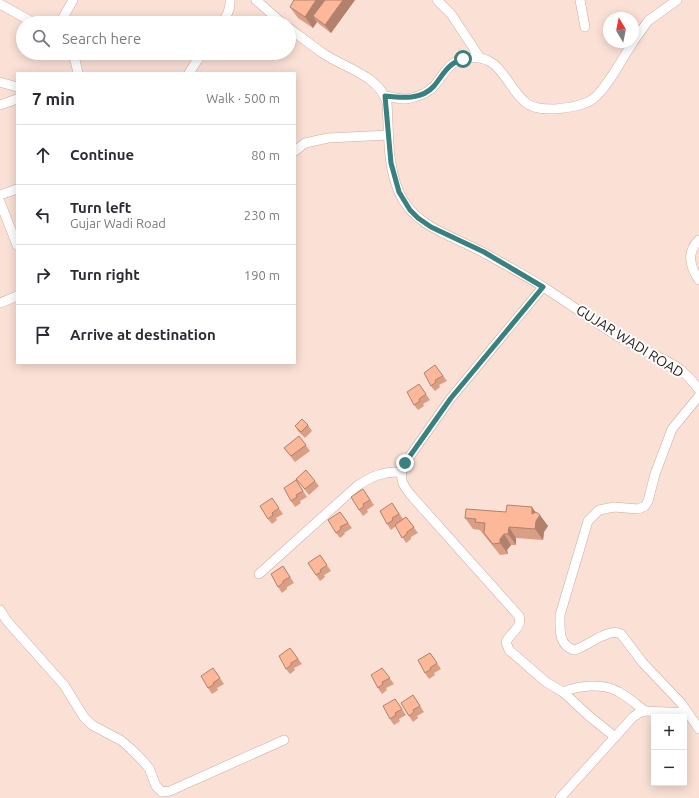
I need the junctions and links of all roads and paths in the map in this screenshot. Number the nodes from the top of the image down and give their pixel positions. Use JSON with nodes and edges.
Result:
{"nodes":[{"id":1,"x":73,"y":0,"type":"edge"},
{"id":2,"x":230,"y":0,"type":"edge"},
{"id":3,"x":256,"y":0,"type":"edge"},
{"id":4,"x":437,"y":0,"type":"edge"},
{"id":5,"x":580,"y":0,"type":"edge"},
{"id":6,"x":677,"y":0,"type":"edge"},
{"id":7,"x":0,"y":4,"type":"edge"},
{"id":8,"x":21,"y":16,"type":"edge"},
{"id":9,"x":64,"y":16,"type":"edge"},
{"id":10,"x":226,"y":16,"type":"edge"},
{"id":11,"x":274,"y":16,"type":"edge"},
{"id":12,"x":585,"y":27,"type":"dead end"},
{"id":13,"x":296,"y":33,"type":"edge"},
{"id":14,"x":639,"y":34,"type":"edge"},
{"id":15,"x":629,"y":48,"type":"edge"},
{"id":16,"x":480,"y":58,"type":"junction"},
{"id":17,"x":75,"y":60,"type":"edge"},
{"id":18,"x":197,"y":60,"type":"edge"},
{"id":19,"x":78,"y":72,"type":"edge"},
{"id":20,"x":190,"y":72,"type":"edge"},
{"id":21,"x":0,"y":82,"type":"edge"},
{"id":22,"x":16,"y":87,"type":"edge"},
{"id":23,"x":385,"y":96,"type":"junction"},
{"id":24,"x":16,"y":99,"type":"edge"},
{"id":25,"x":0,"y":105,"type":"edge"},
{"id":26,"x":389,"y":135,"type":"junction"},
{"id":27,"x":296,"y":150,"type":"edge"},
{"id":28,"x":16,"y":189,"type":"edge"},
{"id":29,"x":0,"y":194,"type":"edge"},
{"id":30,"x":0,"y":202,"type":"edge"},
{"id":31,"x":699,"y":240,"type":"edge"},
{"id":32,"x":16,"y":242,"type":"edge"},
{"id":33,"x":699,"y":280,"type":"edge"},
{"id":34,"x":543,"y":287,"type":"junction"},
{"id":35,"x":16,"y":296,"type":"edge"},
{"id":36,"x":0,"y":303,"type":"edge"},
{"id":37,"x":699,"y":390,"type":"edge"},
{"id":38,"x":699,"y":396,"type":"edge"},
{"id":39,"x":401,"y":472,"type":"junction"},
{"id":40,"x":258,"y":574,"type":"dead end"},
{"id":41,"x":0,"y":610,"type":"edge"},
{"id":42,"x":564,"y":692,"type":"junction"},
{"id":43,"x":645,"y":711,"type":"junction"},
{"id":44,"x":688,"y":713,"type":"junction"},
{"id":45,"x":699,"y":729,"type":"edge"},
{"id":46,"x":615,"y":737,"type":"junction"},
{"id":47,"x":284,"y":740,"type":"dead end"},
{"id":48,"x":157,"y":794,"type":"edge"},
{"id":49,"x":560,"y":798,"type":"edge"}],
"edges":[{"from":1,"to":9,"type":"street"},
{"from":2,"to":10,"type":"street"},
{"from":3,"to":11,"type":"street"},
{"from":4,"to":16,"type":"street"},
{"from":5,"to":12,"type":"street"},
{"from":6,"to":14,"type":"street"},
{"from":7,"to":8,"type":"street"},
{"from":13,"to":23,"type":"street"},
{"from":15,"to":16,"type":"street"},
{"from":16,"to":23,"type":"street"},
{"from":17,"to":19,"type":"street"},
{"from":18,"to":20,"type":"street"},
{"from":21,"to":22,"type":"street"},
{"from":23,"to":26,"type":"street","name":"GUJAR WADI ROAD"},
{"from":24,"to":25,"type":"street"},
{"from":26,"to":27,"type":"street"},
{"from":26,"to":34,"type":"street","name":"GUJAR WADI ROAD"},
{"from":28,"to":29,"type":"street"},
{"from":30,"to":32,"type":"street"},
{"from":31,"to":33,"type":"street"},
{"from":34,"to":37,"type":"street","name":"GUJAR WADI ROAD"},
{"from":34,"to":39,"type":"street"},
{"from":35,"to":36,"type":"street"},
{"from":38,"to":44,"type":"street"},
{"from":39,"to":40,"type":"street"},
{"from":39,"to":42,"type":"street"},
{"from":41,"to":48,"type":"street"},
{"from":42,"to":43,"type":"street"},
{"from":42,"to":46,"type":"street"},
{"from":43,"to":44,"type":"street"},
{"from":43,"to":46,"type":"street"},
{"from":44,"to":45,"type":"street"},
{"from":46,"to":49,"type":"street"},
{"from":47,"to":48,"type":"street"}]}
